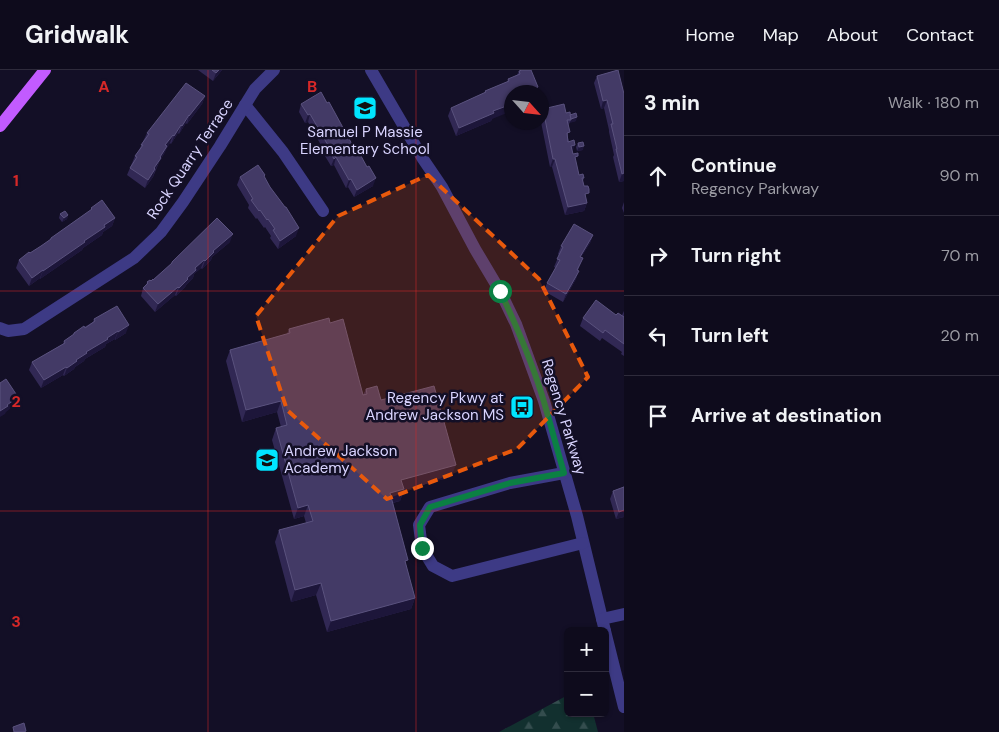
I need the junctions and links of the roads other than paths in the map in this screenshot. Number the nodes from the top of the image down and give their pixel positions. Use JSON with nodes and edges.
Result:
{"nodes":[{"id":1,"x":45,"y":70,"type":"edge"},
{"id":2,"x":274,"y":70,"type":"edge"},
{"id":3,"x":371,"y":70,"type":"edge"},
{"id":4,"x":245,"y":105,"type":"junction"},
{"id":5,"x":0,"y":126,"type":"edge"},
{"id":6,"x":323,"y":211,"type":"dead end"},
{"id":7,"x":2,"y":332,"type":"edge"},
{"id":8,"x":564,"y":473,"type":"junction"},
{"id":9,"x":583,"y":543,"type":"junction"},
{"id":10,"x":624,"y":614,"type":"edge"},
{"id":11,"x":604,"y":627,"type":"edge"},
{"id":12,"x":609,"y":647,"type":"edge"},
{"id":13,"x":624,"y":707,"type":"edge"}],
"edges":[{"from":1,"to":5,"type":"main road"},
{"from":2,"to":4,"type":"street","name":"Rock Quarry Terrace"},
{"from":3,"to":8,"type":"street","name":"Regency Parkway"},
{"from":4,"to":6,"type":"street"},
{"from":4,"to":7,"type":"street","name":"Rock Quarry Terrace"},
{"from":8,"to":9,"type":"street","name":"Regency Parkway"},
{"from":8,"to":9,"type":"street"},
{"from":9,"to":11,"type":"street","name":"Regency Parkway"},
{"from":10,"to":11,"type":"street"},
{"from":12,"to":13,"type":"street","name":"Regency Parkway"}]}
